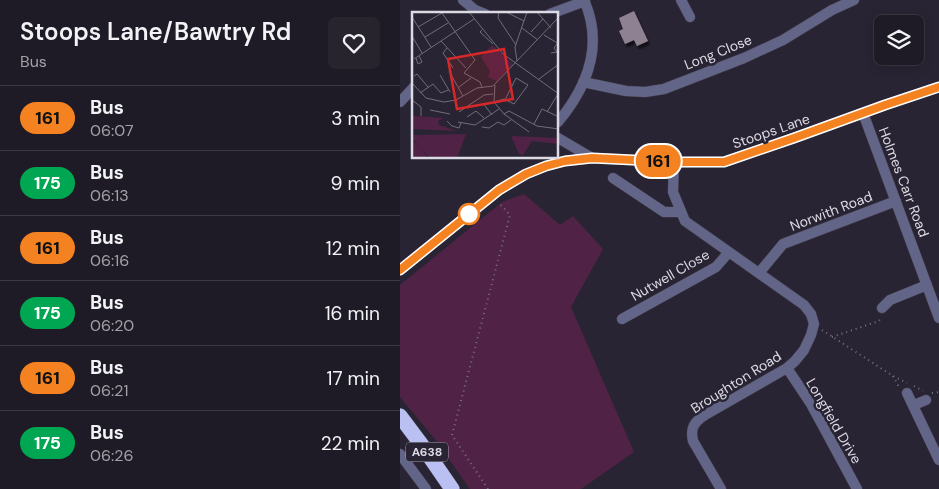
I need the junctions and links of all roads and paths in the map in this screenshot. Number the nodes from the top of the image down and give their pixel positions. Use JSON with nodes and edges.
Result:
{"nodes":[{"id":1,"x":463,"y":0,"type":"edge"},
{"id":2,"x":681,"y":0,"type":"edge"},
{"id":3,"x":854,"y":0,"type":"edge"},
{"id":4,"x":585,"y":1,"type":"edge"},
{"id":5,"x":477,"y":12,"type":"edge"},
{"id":6,"x":555,"y":12,"type":"edge"},
{"id":7,"x":690,"y":17,"type":"dead end"},
{"id":8,"x":583,"y":82,"type":"junction"},
{"id":9,"x":939,"y":87,"type":"edge"},
{"id":10,"x":412,"y":90,"type":"edge"},
{"id":11,"x":400,"y":102,"type":"edge"},
{"id":12,"x":863,"y":113,"type":"junction"},
{"id":13,"x":559,"y":121,"type":"edge"},
{"id":14,"x":559,"y":139,"type":"edge"},
{"id":15,"x":592,"y":158,"type":"junction"},
{"id":16,"x":544,"y":162,"type":"edge"},
{"id":17,"x":674,"y":162,"type":"junction"},
{"id":18,"x":613,"y":178,"type":"dead end"},
{"id":19,"x":493,"y":195,"type":"junction"},
{"id":20,"x":896,"y":201,"type":"junction"},
{"id":21,"x":681,"y":212,"type":"junction"},
{"id":22,"x":728,"y":252,"type":"junction"},
{"id":23,"x":400,"y":270,"type":"edge"},
{"id":24,"x":759,"y":273,"type":"junction"},
{"id":25,"x":928,"y":285,"type":"junction"},
{"id":26,"x":882,"y":308,"type":"joint"},
{"id":27,"x":939,"y":318,"type":"edge"},
{"id":28,"x":622,"y":319,"type":"dead end"},
{"id":29,"x":814,"y":324,"type":"junction"},
{"id":30,"x":832,"y":337,"type":"junction"},
{"id":31,"x":787,"y":368,"type":"junction"},
{"id":32,"x":939,"y":392,"type":"edge"},
{"id":33,"x":908,"y":393,"type":"dead end"},
{"id":34,"x":926,"y":400,"type":"dead end"},
{"id":35,"x":914,"y":405,"type":"junction"},
{"id":36,"x":400,"y":416,"type":"edge"},
{"id":37,"x":400,"y":454,"type":"edge"},
{"id":38,"x":939,"y":460,"type":"edge"},
{"id":39,"x":426,"y":489,"type":"edge"},
{"id":40,"x":452,"y":489,"type":"edge"},
{"id":41,"x":488,"y":489,"type":"edge"},
{"id":42,"x":721,"y":489,"type":"edge"},
{"id":43,"x":857,"y":489,"type":"edge"}],
"edges":[{"from":1,"to":5,"type":"street"},
{"from":2,"to":7,"type":"street"},
{"from":3,"to":8,"type":"street","name":"Long Close"},
{"from":4,"to":6,"type":"street"},
{"from":4,"to":8,"type":"street"},
{"from":8,"to":13,"type":"street"},
{"from":9,"to":12,"type":"street","name":"Stoops Lane"},
{"from":10,"to":11,"type":"street"},
{"from":12,"to":17,"type":"street","name":"Stoops Lane"},
{"from":12,"to":20,"type":"street","name":"Holmes Carr Road"},
{"from":14,"to":15,"type":"street"},
{"from":15,"to":16,"type":"street","name":"Stoops Lane"},
{"from":15,"to":17,"type":"street","name":"Stoops Lane"},
{"from":16,"to":19,"type":"street","name":"Stoops Lane"},
{"from":17,"to":21,"type":"street"},
{"from":18,"to":21,"type":"street"},
{"from":19,"to":23,"type":"street","name":"Stoops Lane"},
{"from":19,"to":41,"type":"path"},
{"from":20,"to":24,"type":"street","name":"Norwith Road"},
{"from":20,"to":25,"type":"street","name":"Holmes Carr Road"},
{"from":21,"to":22,"type":"street"},
{"from":22,"to":24,"type":"street"},
{"from":22,"to":28,"type":"street","name":"Nutwell Close"},
{"from":24,"to":29,"type":"street"},
{"from":25,"to":26,"type":"street"},
{"from":25,"to":27,"type":"street","name":"Holmes Carr Road"},
{"from":26,"to":30,"type":"path"},
{"from":29,"to":30,"type":"path"},
{"from":29,"to":31,"type":"street","name":"Broughton Road"},
{"from":30,"to":32,"type":"path"},
{"from":31,"to":42,"type":"street","name":"Broughton Road"},
{"from":31,"to":43,"type":"street","name":"Longfield Drive"},
{"from":33,"to":35,"type":"street"},
{"from":34,"to":35,"type":"street"},
{"from":35,"to":38,"type":"street"},
{"from":36,"to":40,"type":"highway","number":"A638"},
{"from":37,"to":39,"type":"street"}]}
